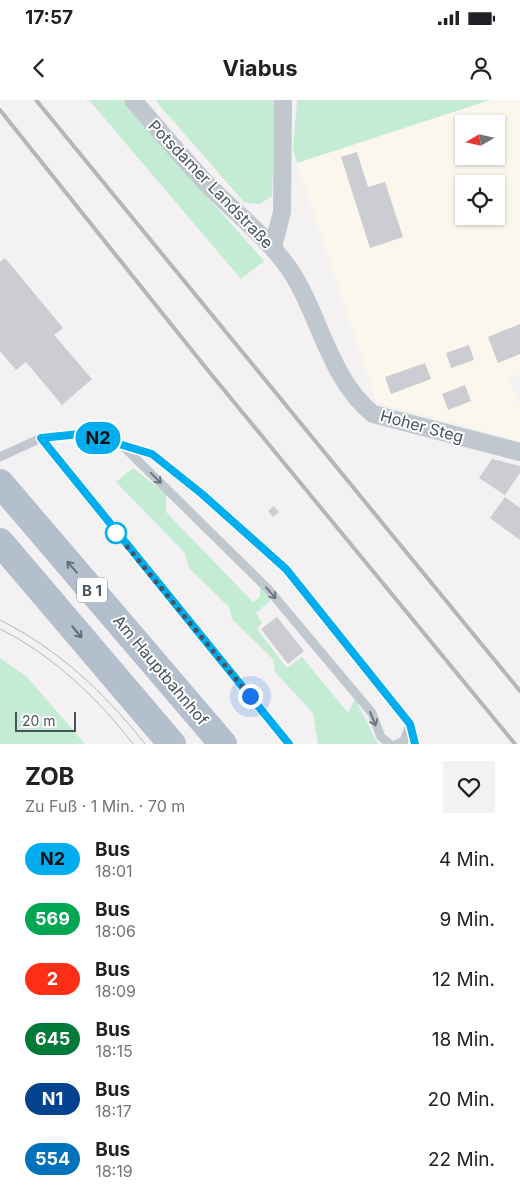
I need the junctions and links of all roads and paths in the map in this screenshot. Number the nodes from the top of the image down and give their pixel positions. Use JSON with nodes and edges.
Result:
{"nodes":[{"id":1,"x":133,"y":100,"type":"edge"},
{"id":2,"x":283,"y":100,"type":"edge"},
{"id":3,"x":273,"y":247,"type":"junction"},
{"id":4,"x":289,"y":268,"type":"joint"},
{"id":5,"x":41,"y":438,"type":"junction"},
{"id":6,"x":121,"y":444,"type":"junction"},
{"id":7,"x":520,"y":452,"type":"edge"},
{"id":8,"x":0,"y":458,"type":"edge"},
{"id":9,"x":0,"y":484,"type":"edge"},
{"id":10,"x":0,"y":542,"type":"edge"},
{"id":11,"x":410,"y":724,"type":"junction"},
{"id":12,"x":172,"y":744,"type":"edge"},
{"id":13,"x":223,"y":744,"type":"edge"},
{"id":14,"x":289,"y":744,"type":"edge"},
{"id":15,"x":390,"y":744,"type":"edge"},
{"id":16,"x":397,"y":744,"type":"edge"},
{"id":17,"x":414,"y":744,"type":"edge"}],
"edges":[{"from":1,"to":3,"type":"street","name":"Potsdamer Landstraße"},
{"from":2,"to":3,"type":"street"},
{"from":3,"to":4,"type":"street","name":"Potsdamer Landstraße"},
{"from":4,"to":7,"type":"street","name":"Hoher Steg"},
{"from":5,"to":6,"type":"lane"},
{"from":5,"to":8,"type":"lane"},
{"from":5,"to":14,"type":"lane"},
{"from":6,"to":11,"type":"lane"},
{"from":6,"to":15,"type":"lane","one_way":true},
{"from":13,"to":9,"type":"main road","name":"Am Hauptbahnhof","number":"B 1","one_way":true},
{"from":10,"to":12,"type":"main road","number":"B 1","one_way":true},
{"from":11,"to":16,"type":"lane"},
{"from":11,"to":17,"type":"lane"}]}
